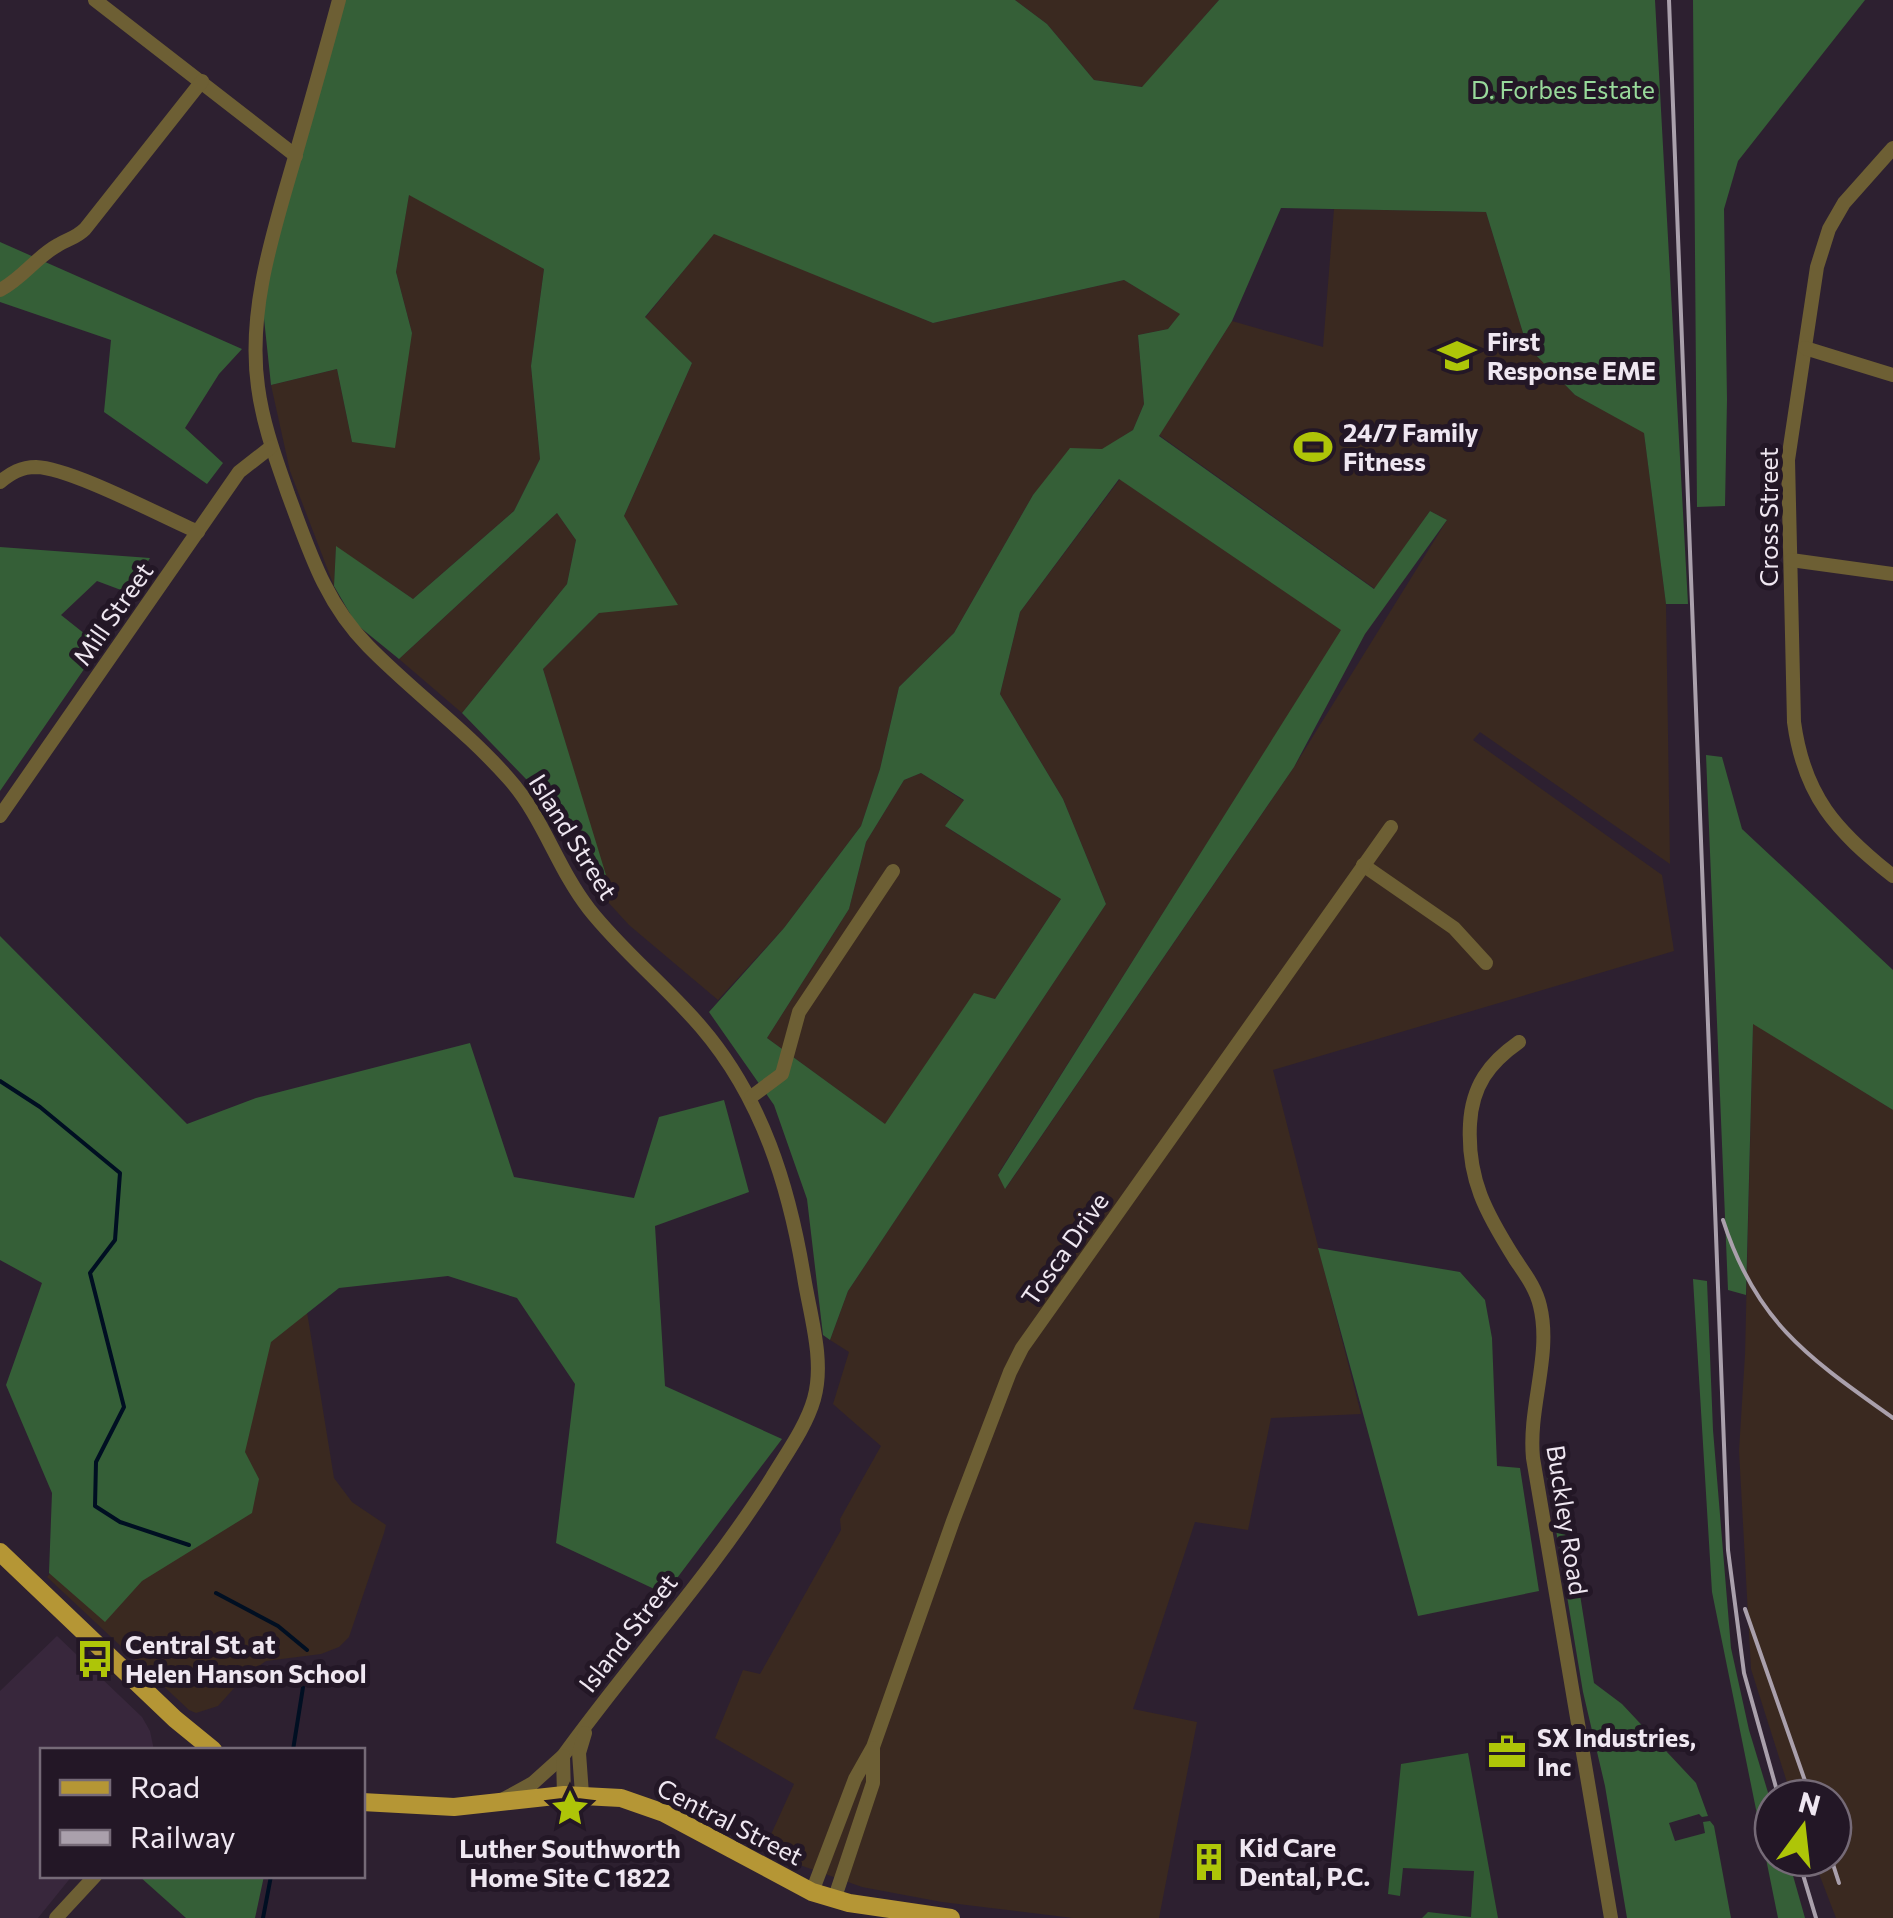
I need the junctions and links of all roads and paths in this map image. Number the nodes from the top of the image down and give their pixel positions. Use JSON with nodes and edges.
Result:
{"nodes":[{"id":1,"x":95,"y":0,"type":"edge"},
{"id":2,"x":335,"y":1,"type":"edge"},
{"id":3,"x":202,"y":81,"type":"junction"},
{"id":4,"x":1893,"y":148,"type":"edge"},
{"id":5,"x":296,"y":156,"type":"junction"},
{"id":6,"x":0,"y":290,"type":"edge"},
{"id":7,"x":1804,"y":348,"type":"junction"},
{"id":8,"x":1893,"y":375,"type":"edge"},
{"id":9,"x":271,"y":447,"type":"junction"},
{"id":10,"x":0,"y":482,"type":"edge"},
{"id":11,"x":198,"y":532,"type":"junction"},
{"id":12,"x":1790,"y":560,"type":"junction"},
{"id":13,"x":1893,"y":574,"type":"edge"},
{"id":14,"x":0,"y":816,"type":"edge"},
{"id":15,"x":1391,"y":827,"type":"dead end"},
{"id":16,"x":1363,"y":866,"type":"junction"},
{"id":17,"x":893,"y":871,"type":"dead end"},
{"id":18,"x":1893,"y":876,"type":"edge"},
{"id":19,"x":1486,"y":963,"type":"dead end"},
{"id":20,"x":1519,"y":1042,"type":"dead end"},
{"id":21,"x":751,"y":1097,"type":"junction"},
{"id":22,"x":0,"y":1552,"type":"edge"},
{"id":23,"x":590,"y":1718,"type":"junction"},
{"id":24,"x":873,"y":1747,"type":"junction"},
{"id":25,"x":208,"y":1748,"type":"edge"},
{"id":26,"x":563,"y":1756,"type":"junction"},
{"id":27,"x":573,"y":1794,"type":"junction"},
{"id":28,"x":365,"y":1802,"type":"edge"},
{"id":29,"x":497,"y":1803,"type":"junction"},
{"id":30,"x":94,"y":1878,"type":"edge"},
{"id":31,"x":812,"y":1892,"type":"junction"},
{"id":32,"x":834,"y":1900,"type":"junction"},
{"id":33,"x":939,"y":1917,"type":"edge"},
{"id":34,"x":56,"y":1918,"type":"edge"},
{"id":35,"x":1611,"y":1918,"type":"edge"}],
"edges":[{"from":1,"to":3,"type":"street"},
{"from":2,"to":5,"type":"street","name":"Island Street"},
{"from":3,"to":5,"type":"street"},
{"from":3,"to":6,"type":"street"},
{"from":4,"to":7,"type":"street","name":"Cross Street"},
{"from":5,"to":9,"type":"street","name":"Island Street"},
{"from":7,"to":8,"type":"street"},
{"from":7,"to":12,"type":"street","name":"Cross Street"},
{"from":9,"to":11,"type":"street","name":"Mill Street"},
{"from":9,"to":21,"type":"street","name":"Island Street"},
{"from":10,"to":11,"type":"street"},
{"from":11,"to":14,"type":"street","name":"Mill Street"},
{"from":12,"to":13,"type":"street"},
{"from":12,"to":18,"type":"street","name":"Cross Street"},
{"from":15,"to":16,"type":"street","name":"Tosca Drive"},
{"from":16,"to":19,"type":"street"},
{"from":16,"to":24,"type":"street","name":"Tosca Drive"},
{"from":17,"to":21,"type":"street"},
{"from":20,"to":35,"type":"street","name":"Buckley Road"},
{"from":21,"to":23,"type":"street","name":"Island Street"},
{"from":22,"to":25,"type":"main road"},
{"from":23,"to":26,"type":"street","name":"Island Street"},
{"from":23,"to":27,"type":"street","name":"Island Street"},
{"from":24,"to":31,"type":"street","name":"Tosca Drive"},
{"from":24,"to":32,"type":"street","name":"Tosca Drive"},
{"from":26,"to":27,"type":"street"},
{"from":26,"to":29,"type":"street","name":"Island Street"},
{"from":27,"to":29,"type":"main road","name":"Central Street"},
{"from":27,"to":31,"type":"main road","name":"Central Street"},
{"from":28,"to":29,"type":"main road","name":"Central Street"},
{"from":30,"to":34,"type":"street"},
{"from":31,"to":32,"type":"main road","name":"Central Street"},
{"from":32,"to":33,"type":"main road","name":"Central Street"}]}
